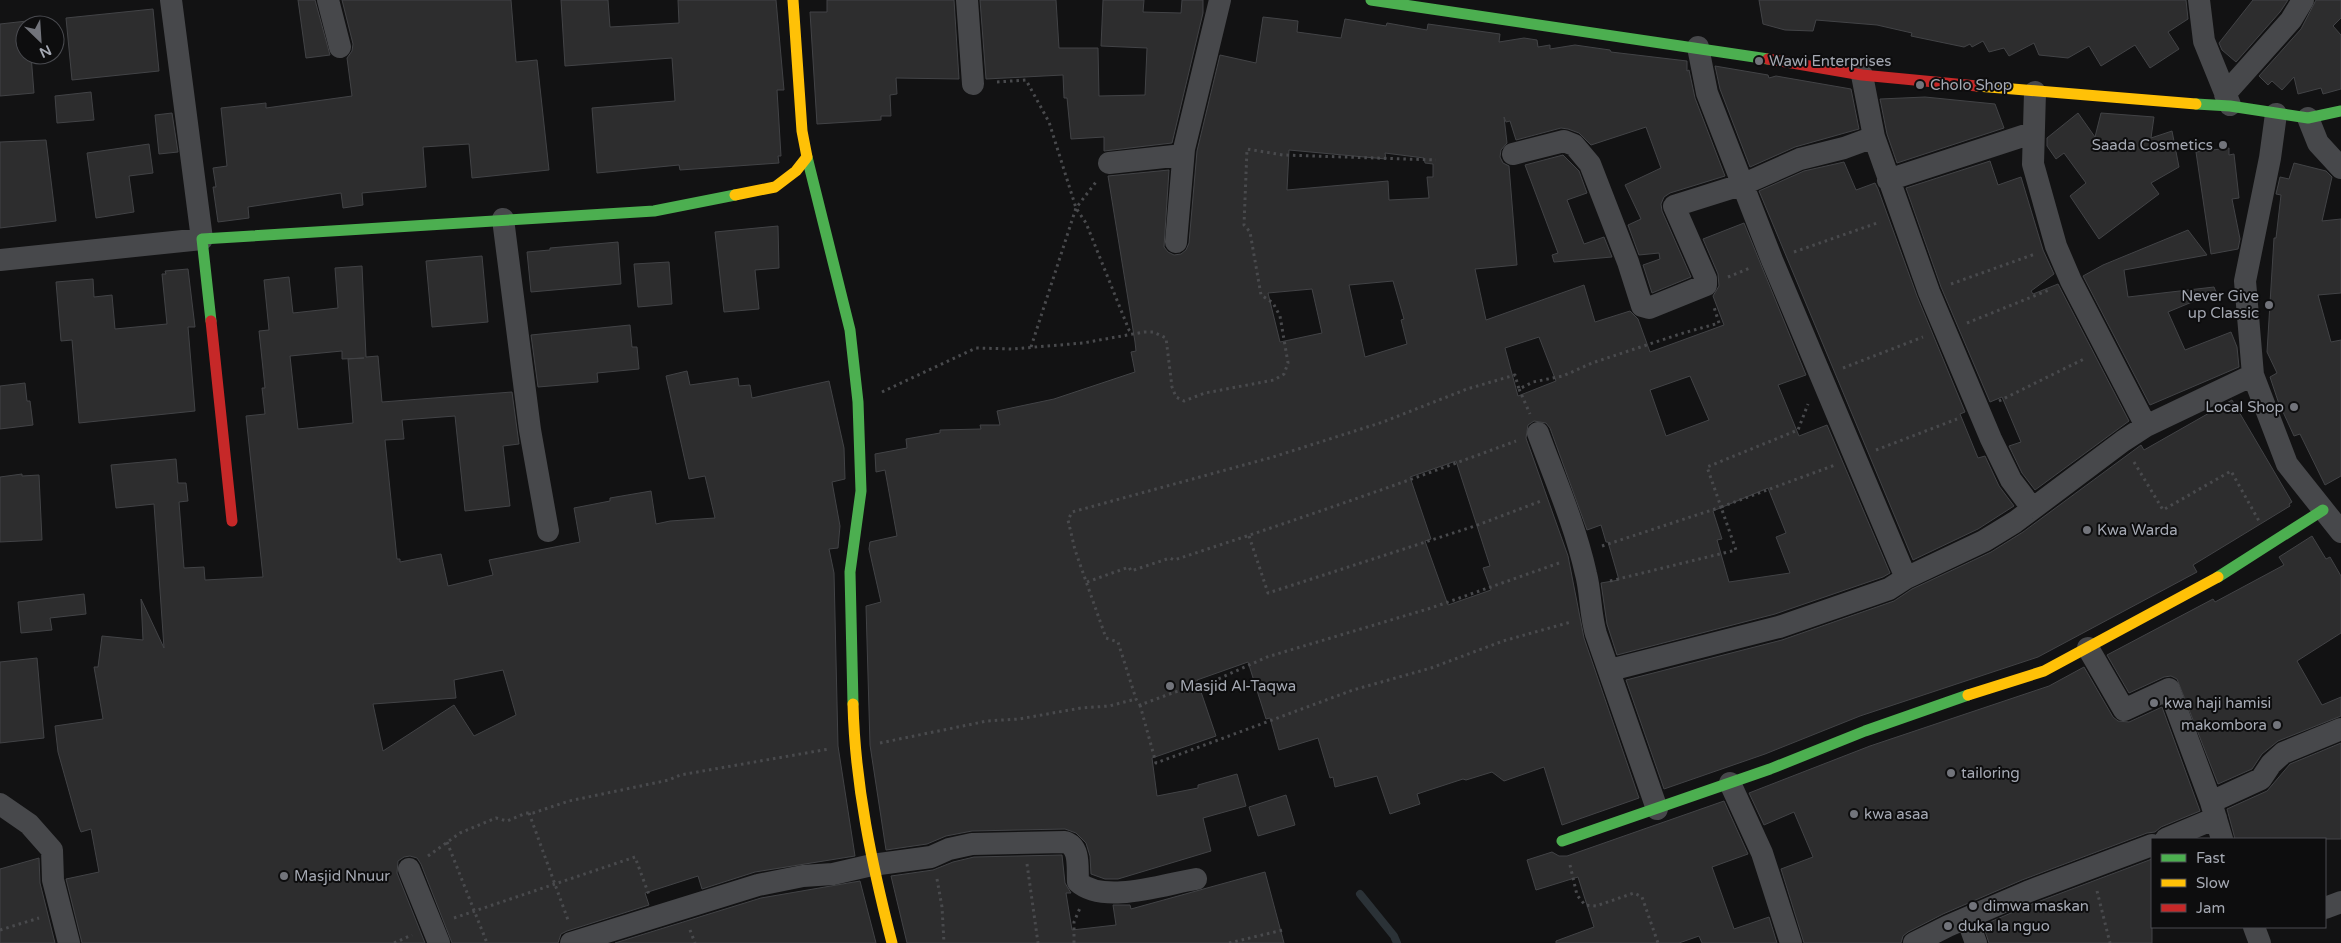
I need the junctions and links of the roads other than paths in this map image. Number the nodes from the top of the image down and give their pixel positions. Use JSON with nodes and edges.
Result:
{"nodes":[{"id":1,"x":171,"y":0,"type":"edge"},
{"id":2,"x":328,"y":0,"type":"edge"},
{"id":3,"x":793,"y":0,"type":"edge"},
{"id":4,"x":967,"y":0,"type":"edge"},
{"id":5,"x":1220,"y":0,"type":"edge"},
{"id":6,"x":1371,"y":0,"type":"edge"},
{"id":7,"x":2199,"y":0,"type":"edge"},
{"id":8,"x":2303,"y":0,"type":"edge"},
{"id":9,"x":1480,"y":7,"type":"edge"},
{"id":10,"x":340,"y":47,"type":"dead end"},
{"id":11,"x":1698,"y":47,"type":"junction"},
{"id":12,"x":1862,"y":75,"type":"junction"},
{"id":13,"x":974,"y":84,"type":"road end"},
{"id":14,"x":2035,"y":92,"type":"junction"},
{"id":15,"x":2228,"y":100,"type":"junction"},
{"id":16,"x":2341,"y":111,"type":"edge"},
{"id":17,"x":2276,"y":114,"type":"junction"},
{"id":18,"x":2308,"y":118,"type":"junction"},
{"id":19,"x":2032,"y":133,"type":"junction"},
{"id":20,"x":1874,"y":137,"type":"junction"},
{"id":21,"x":1513,"y":154,"type":"dead end"},
{"id":22,"x":1183,"y":155,"type":"junction"},
{"id":23,"x":807,"y":157,"type":"junction"},
{"id":24,"x":1109,"y":163,"type":"road end"},
{"id":25,"x":2341,"y":168,"type":"edge"},
{"id":26,"x":1888,"y":180,"type":"junction"},
{"id":27,"x":1744,"y":184,"type":"junction"},
{"id":28,"x":503,"y":219,"type":"junction"},
{"id":29,"x":202,"y":239,"type":"junction"},
{"id":30,"x":1176,"y":242,"type":"dead end"},
{"id":31,"x":0,"y":260,"type":"edge"},
{"id":32,"x":2253,"y":375,"type":"junction"},
{"id":33,"x":2146,"y":426,"type":"junction"},
{"id":34,"x":1538,"y":433,"type":"road end"},
{"id":35,"x":2032,"y":508,"type":"junction"},
{"id":36,"x":2323,"y":510,"type":"junction"},
{"id":37,"x":232,"y":521,"type":"dead end"},
{"id":38,"x":548,"y":531,"type":"dead end"},
{"id":39,"x":2341,"y":532,"type":"edge"},
{"id":40,"x":1906,"y":578,"type":"junction"},
{"id":41,"x":2088,"y":648,"type":"junction"},
{"id":42,"x":1610,"y":670,"type":"junction"},
{"id":43,"x":2341,"y":729,"type":"edge"},
{"id":44,"x":1730,"y":783,"type":"junction"},
{"id":45,"x":0,"y":804,"type":"edge"},
{"id":46,"x":1657,"y":809,"type":"junction"},
{"id":47,"x":2213,"y":810,"type":"junction"},
{"id":48,"x":2168,"y":838,"type":"edge"},
{"id":49,"x":2222,"y":838,"type":"edge"},
{"id":50,"x":1562,"y":841,"type":"road end"},
{"id":51,"x":2151,"y":845,"type":"edge"},
{"id":52,"x":872,"y":865,"type":"junction"},
{"id":53,"x":409,"y":870,"type":"road end"},
{"id":54,"x":1196,"y":879,"type":"dead end"},
{"id":55,"x":2341,"y":902,"type":"edge"},
{"id":56,"x":2326,"y":908,"type":"edge"},
{"id":57,"x":1967,"y":918,"type":"junction"},
{"id":58,"x":2254,"y":928,"type":"edge"},
{"id":59,"x":435,"y":935,"type":"edge"},
{"id":60,"x":573,"y":942,"type":"edge"},
{"id":61,"x":69,"y":943,"type":"edge"},
{"id":62,"x":892,"y":943,"type":"edge"},
{"id":63,"x":1791,"y":943,"type":"edge"},
{"id":64,"x":1914,"y":943,"type":"edge"},
{"id":65,"x":1976,"y":943,"type":"edge"},
{"id":66,"x":2260,"y":943,"type":"edge"}],
"edges":[{"from":1,"to":29,"type":"street"},
{"from":2,"to":10,"type":"street"},
{"from":3,"to":23,"type":"street"},
{"from":4,"to":13,"type":"street"},
{"from":5,"to":22,"type":"street"},
{"from":6,"to":9,"type":"street"},
{"from":7,"to":15,"type":"street"},
{"from":8,"to":15,"type":"street"},
{"from":9,"to":11,"type":"street"},
{"from":11,"to":12,"type":"street"},
{"from":11,"to":27,"type":"street"},
{"from":12,"to":14,"type":"street"},
{"from":12,"to":20,"type":"street"},
{"from":14,"to":15,"type":"street"},
{"from":14,"to":19,"type":"street"},
{"from":15,"to":17,"type":"street"},
{"from":16,"to":18,"type":"street"},
{"from":17,"to":18,"type":"street"},
{"from":17,"to":32,"type":"street"},
{"from":18,"to":25,"type":"street"},
{"from":19,"to":26,"type":"street"},
{"from":19,"to":33,"type":"street"},
{"from":20,"to":26,"type":"street"},
{"from":20,"to":27,"type":"street"},
{"from":21,"to":27,"type":"street"},
{"from":22,"to":24,"type":"street"},
{"from":22,"to":30,"type":"street"},
{"from":23,"to":28,"type":"street"},
{"from":23,"to":52,"type":"street"},
{"from":26,"to":35,"type":"street"},
{"from":27,"to":40,"type":"street"},
{"from":28,"to":29,"type":"street"},
{"from":28,"to":38,"type":"street"},
{"from":29,"to":31,"type":"street"},
{"from":29,"to":37,"type":"street"},
{"from":32,"to":33,"type":"street"},
{"from":32,"to":36,"type":"street"},
{"from":33,"to":35,"type":"street"},
{"from":34,"to":42,"type":"street"},
{"from":35,"to":40,"type":"street"},
{"from":36,"to":39,"type":"street"},
{"from":36,"to":41,"type":"street"},
{"from":40,"to":42,"type":"street"},
{"from":41,"to":44,"type":"street"},
{"from":41,"to":47,"type":"street"},
{"from":42,"to":46,"type":"street"},
{"from":43,"to":47,"type":"street"},
{"from":44,"to":46,"type":"street"},
{"from":44,"to":63,"type":"street"},
{"from":45,"to":61,"type":"street"},
{"from":46,"to":50,"type":"street"},
{"from":47,"to":48,"type":"street"},
{"from":47,"to":49,"type":"street"},
{"from":51,"to":57,"type":"street"},
{"from":52,"to":54,"type":"street"},
{"from":52,"to":60,"type":"street"},
{"from":52,"to":62,"type":"street"},
{"from":53,"to":59,"type":"street"},
{"from":55,"to":56,"type":"street"},
{"from":57,"to":64,"type":"street"},
{"from":57,"to":65,"type":"street"},
{"from":58,"to":66,"type":"street"}]}
